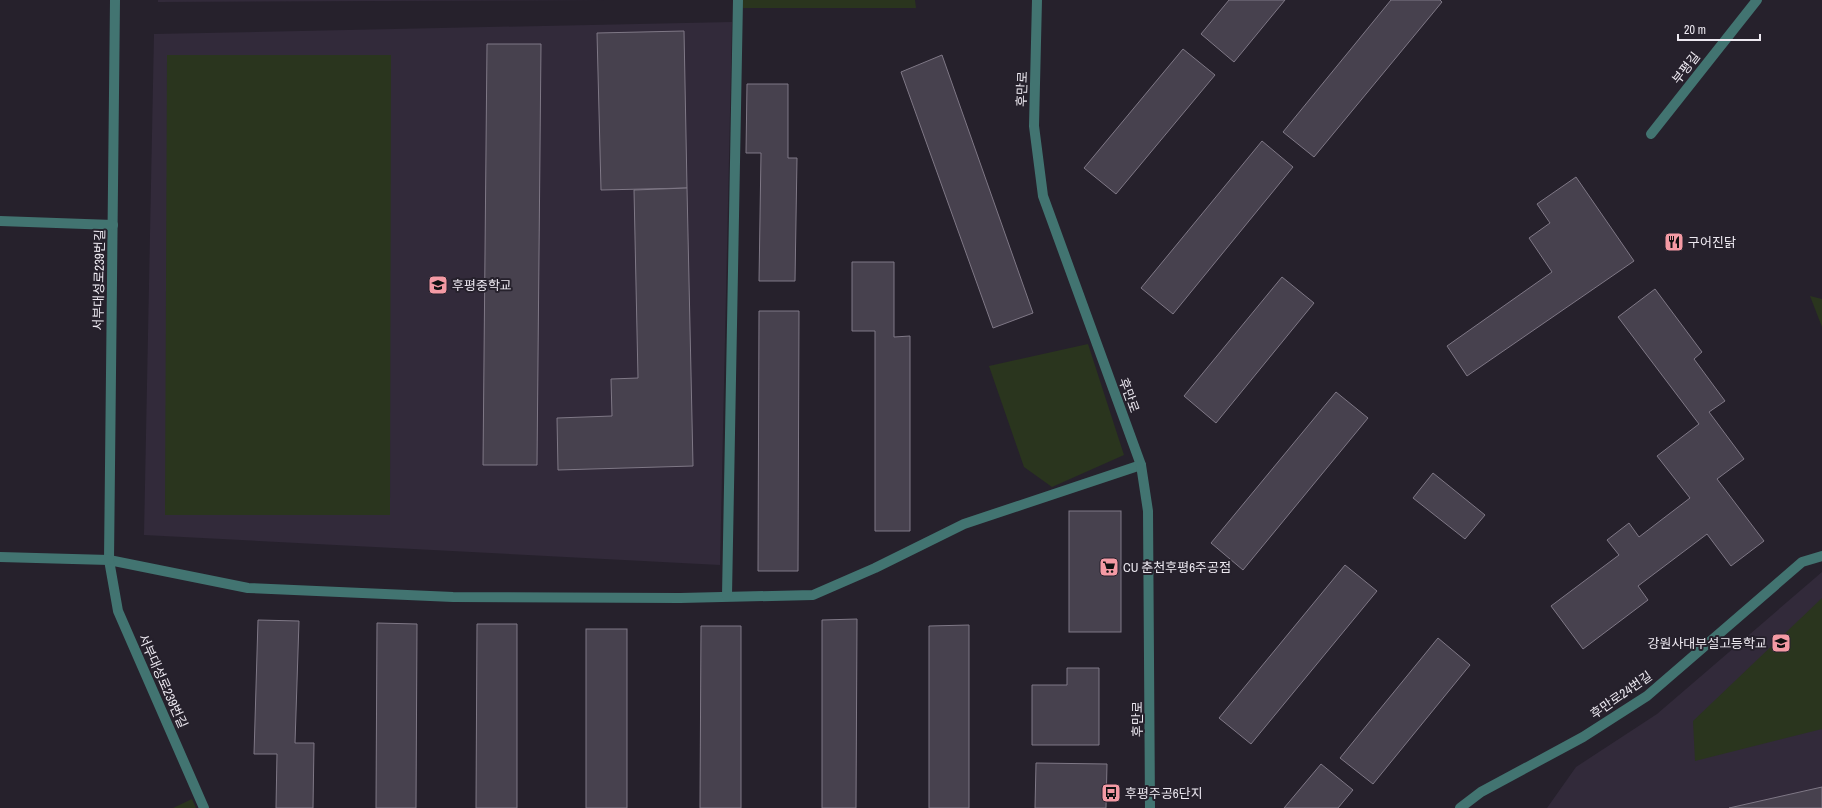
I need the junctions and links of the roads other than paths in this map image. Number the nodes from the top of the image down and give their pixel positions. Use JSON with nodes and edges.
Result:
{"nodes":[{"id":1,"x":115,"y":0,"type":"edge"},
{"id":2,"x":738,"y":0,"type":"edge"},
{"id":3,"x":1037,"y":0,"type":"edge"},
{"id":4,"x":1757,"y":0,"type":"edge"},
{"id":5,"x":1651,"y":134,"type":"dead end"},
{"id":6,"x":0,"y":221,"type":"edge"},
{"id":7,"x":113,"y":225,"type":"junction"},
{"id":8,"x":1141,"y":465,"type":"junction"},
{"id":9,"x":1822,"y":556,"type":"edge"},
{"id":10,"x":0,"y":557,"type":"edge"},
{"id":11,"x":109,"y":560,"type":"junction"},
{"id":12,"x":727,"y":596,"type":"junction"},
{"id":13,"x":204,"y":808,"type":"edge"},
{"id":14,"x":1150,"y":808,"type":"edge"},
{"id":15,"x":1460,"y":808,"type":"edge"}],
"edges":[{"from":1,"to":7,"type":"street","name":"서부대성로239번길"},
{"from":2,"to":12,"type":"street"},
{"from":3,"to":8,"type":"street","name":"후만로"},
{"from":4,"to":5,"type":"street","name":"부평길"},
{"from":6,"to":7,"type":"street"},
{"from":7,"to":11,"type":"street","name":"서부대성로239번길"},
{"from":8,"to":12,"type":"street"},
{"from":8,"to":14,"type":"street","name":"후만로"},
{"from":9,"to":15,"type":"street","name":"후만로24번길"},
{"from":10,"to":11,"type":"street"},
{"from":11,"to":12,"type":"street"},
{"from":11,"to":13,"type":"street","name":"서부대성로239번길"}]}
